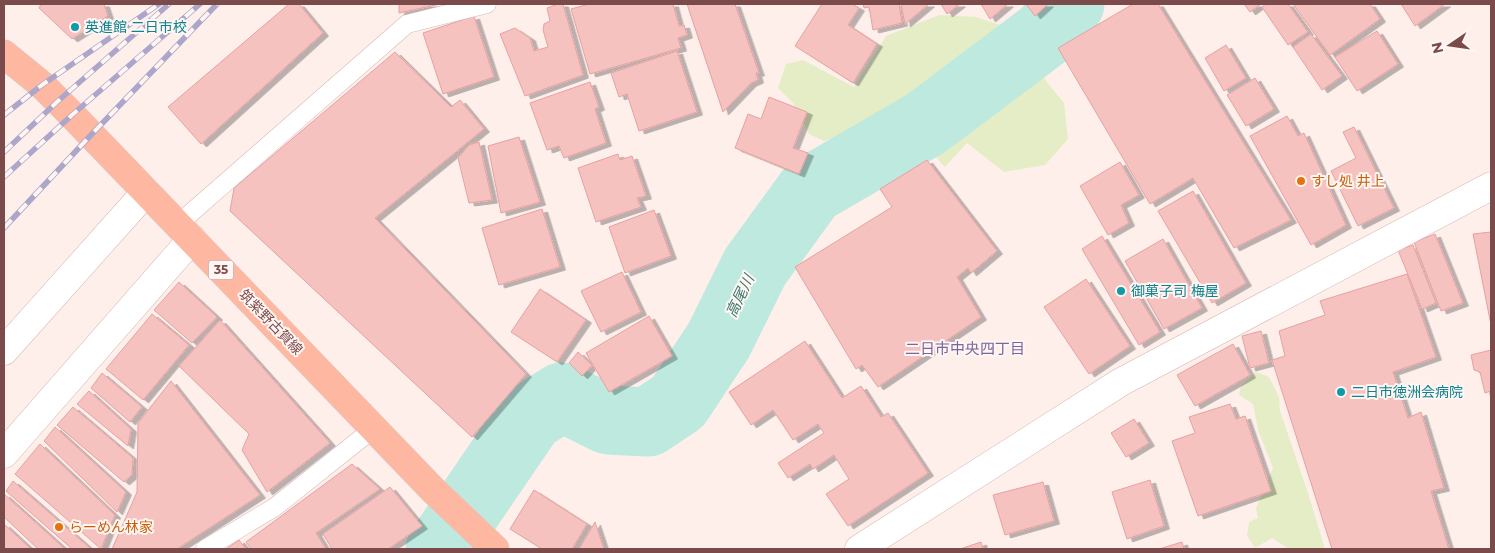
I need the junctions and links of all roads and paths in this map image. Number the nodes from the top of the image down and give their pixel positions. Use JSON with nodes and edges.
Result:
{"nodes":[{"id":1,"x":487,"y":4,"type":"edge"},
{"id":2,"x":6,"y":58,"type":"edge"},
{"id":3,"x":1491,"y":186,"type":"edge"},
{"id":4,"x":146,"y":192,"type":"junction"},
{"id":5,"x":184,"y":232,"type":"junction"},
{"id":6,"x":4,"y":351,"type":"edge"},
{"id":7,"x":373,"y":429,"type":"junction"},
{"id":8,"x":4,"y":454,"type":"edge"},
{"id":9,"x":205,"y":549,"type":"edge"},
{"id":10,"x":495,"y":549,"type":"edge"},
{"id":11,"x":859,"y":549,"type":"edge"}],
"edges":[{"from":1,"to":5,"type":"lane"},
{"from":2,"to":4,"type":"main road","name":"筑紫野古賀線","number":"35"},
{"from":3,"to":11,"type":"street"},
{"from":4,"to":5,"type":"main road","name":"筑紫野古賀線","number":"35"},
{"from":4,"to":6,"type":"street"},
{"from":5,"to":7,"type":"main road","name":"筑紫野古賀線","number":"35"},
{"from":5,"to":8,"type":"street"},
{"from":7,"to":9,"type":"lane"},
{"from":7,"to":10,"type":"main road","name":"筑紫野古賀線","number":"35"}]}
